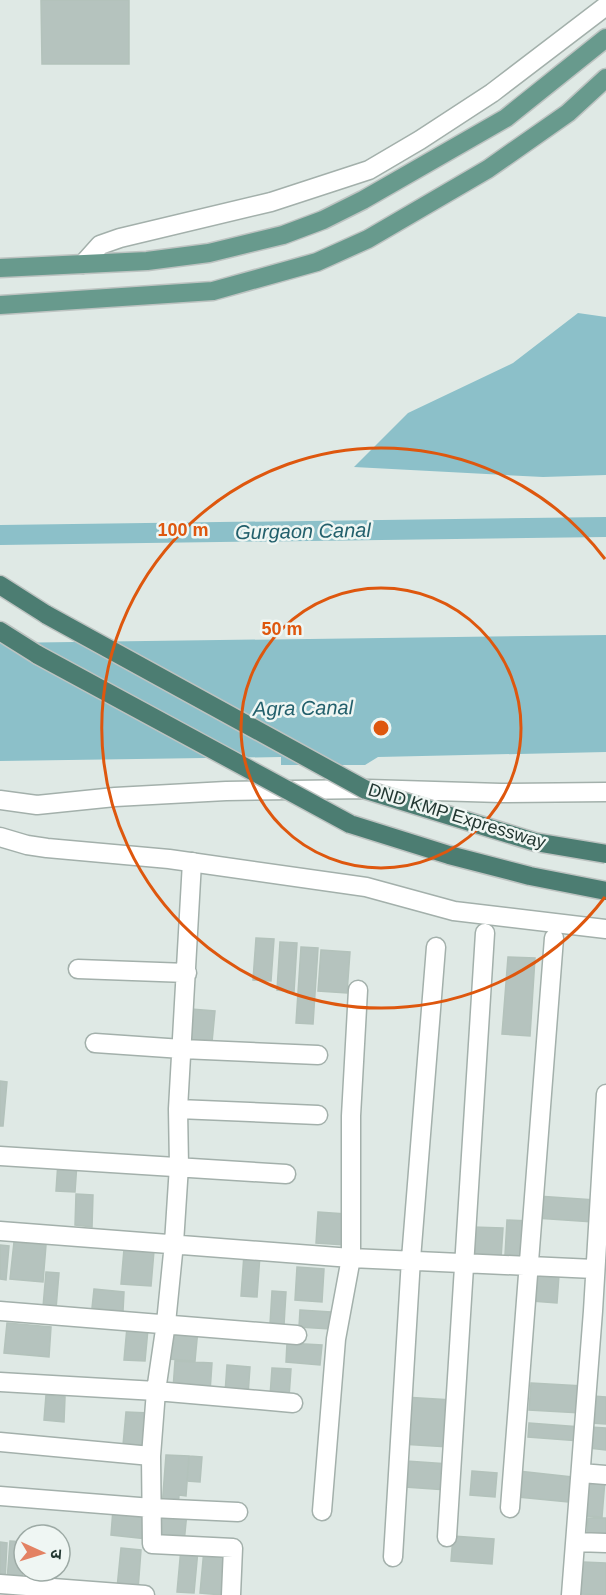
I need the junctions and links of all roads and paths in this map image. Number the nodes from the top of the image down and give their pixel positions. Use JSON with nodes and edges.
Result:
{"nodes":[{"id":1,"x":606,"y":6,"type":"edge"},
{"id":2,"x":606,"y":38,"type":"edge"},
{"id":3,"x":606,"y":78,"type":"edge"},
{"id":4,"x":83,"y":264,"type":"junction"},
{"id":5,"x":0,"y":268,"type":"edge"},
{"id":6,"x":0,"y":304,"type":"edge"},
{"id":7,"x":0,"y":585,"type":"edge"},
{"id":8,"x":0,"y":631,"type":"edge"},
{"id":9,"x":606,"y":792,"type":"edge"},
{"id":10,"x":0,"y":800,"type":"edge"},
{"id":11,"x":0,"y":837,"type":"edge"},
{"id":12,"x":606,"y":854,"type":"edge"},
{"id":13,"x":192,"y":862,"type":"junction"},
{"id":14,"x":606,"y":891,"type":"edge"},
{"id":15,"x":606,"y":929,"type":"edge"},
{"id":16,"x":485,"y":933,"type":"dead end"},
{"id":17,"x":554,"y":938,"type":"dead end"},
{"id":18,"x":436,"y":946,"type":"dead end"},
{"id":19,"x":78,"y":969,"type":"dead end"},
{"id":20,"x":187,"y":973,"type":"junction"},
{"id":21,"x":358,"y":990,"type":"dead end"},
{"id":22,"x":95,"y":1043,"type":"dead end"},
{"id":23,"x":182,"y":1049,"type":"junction"},
{"id":24,"x":318,"y":1055,"type":"dead end"},
{"id":25,"x":606,"y":1094,"type":"edge"},
{"id":26,"x":178,"y":1109,"type":"junction"},
{"id":27,"x":318,"y":1115,"type":"dead end"},
{"id":28,"x":0,"y":1156,"type":"edge"},
{"id":29,"x":179,"y":1166,"type":"junction"},
{"id":30,"x":286,"y":1174,"type":"dead end"},
{"id":31,"x":0,"y":1231,"type":"edge"},
{"id":32,"x":602,"y":1241,"type":"edge"},
{"id":33,"x":174,"y":1243,"type":"junction"},
{"id":34,"x":351,"y":1258,"type":"junction"},
{"id":35,"x":411,"y":1259,"type":"junction"},
{"id":36,"x":465,"y":1263,"type":"junction"},
{"id":37,"x":529,"y":1267,"type":"junction"},
{"id":38,"x":594,"y":1269,"type":"junction"},
{"id":39,"x":0,"y":1311,"type":"edge"},
{"id":40,"x":599,"y":1312,"type":"edge"},
{"id":41,"x":166,"y":1323,"type":"junction"},
{"id":42,"x":297,"y":1335,"type":"dead end"},
{"id":43,"x":0,"y":1382,"type":"edge"},
{"id":44,"x":156,"y":1391,"type":"junction"},
{"id":45,"x":293,"y":1403,"type":"dead end"},
{"id":46,"x":0,"y":1442,"type":"edge"},
{"id":47,"x":151,"y":1456,"type":"junction"},
{"id":48,"x":581,"y":1473,"type":"junction"},
{"id":49,"x":606,"y":1475,"type":"edge"},
{"id":50,"x":0,"y":1496,"type":"edge"},
{"id":51,"x":152,"y":1508,"type":"junction"},
{"id":52,"x":510,"y":1508,"type":"dead end"},
{"id":53,"x":322,"y":1511,"type":"dead end"},
{"id":54,"x":238,"y":1512,"type":"dead end"},
{"id":55,"x":447,"y":1537,"type":"dead end"},
{"id":56,"x":576,"y":1542,"type":"junction"},
{"id":57,"x":606,"y":1543,"type":"edge"},
{"id":58,"x":393,"y":1557,"type":"dead end"},
{"id":59,"x":0,"y":1584,"type":"edge"},
{"id":60,"x":145,"y":1595,"type":"edge"},
{"id":61,"x":231,"y":1595,"type":"edge"},
{"id":62,"x":571,"y":1595,"type":"edge"}],
"edges":[{"from":1,"to":4,"type":"street"},
{"from":2,"to":4,"type":"main road"},
{"from":3,"to":6,"type":"main road"},
{"from":4,"to":5,"type":"main road"},
{"from":7,"to":12,"type":"highway","name":"DND KMP Expressway","bridge":true},
{"from":8,"to":14,"type":"highway","name":"DND KMP Expressway","bridge":true},
{"from":9,"to":10,"type":"street"},
{"from":11,"to":13,"type":"street"},
{"from":13,"to":15,"type":"street"},
{"from":13,"to":20,"type":"street"},
{"from":16,"to":36,"type":"street"},
{"from":17,"to":37,"type":"street"},
{"from":18,"to":35,"type":"street"},
{"from":19,"to":20,"type":"street"},
{"from":20,"to":23,"type":"street"},
{"from":21,"to":34,"type":"street"},
{"from":22,"to":23,"type":"street"},
{"from":23,"to":24,"type":"street"},
{"from":23,"to":26,"type":"street"},
{"from":25,"to":32,"type":"street"},
{"from":26,"to":27,"type":"street"},
{"from":26,"to":29,"type":"street"},
{"from":28,"to":29,"type":"street"},
{"from":29,"to":30,"type":"street"},
{"from":29,"to":33,"type":"street"},
{"from":31,"to":33,"type":"street"},
{"from":32,"to":38,"type":"street"},
{"from":33,"to":34,"type":"street"},
{"from":33,"to":41,"type":"street"},
{"from":34,"to":35,"type":"street"},
{"from":34,"to":53,"type":"street"},
{"from":35,"to":36,"type":"street"},
{"from":35,"to":58,"type":"street"},
{"from":36,"to":37,"type":"street"},
{"from":36,"to":55,"type":"street"},
{"from":37,"to":38,"type":"street"},
{"from":37,"to":52,"type":"street"},
{"from":38,"to":40,"type":"street"},
{"from":39,"to":41,"type":"street"},
{"from":40,"to":48,"type":"street"},
{"from":41,"to":42,"type":"street"},
{"from":41,"to":44,"type":"street"},
{"from":43,"to":44,"type":"street"},
{"from":44,"to":45,"type":"street"},
{"from":44,"to":47,"type":"street"},
{"from":46,"to":47,"type":"street"},
{"from":47,"to":51,"type":"street"},
{"from":48,"to":49,"type":"street"},
{"from":48,"to":56,"type":"street"},
{"from":50,"to":51,"type":"street"},
{"from":51,"to":54,"type":"street"},
{"from":51,"to":61,"type":"street"},
{"from":56,"to":57,"type":"street"},
{"from":56,"to":62,"type":"street"},
{"from":59,"to":60,"type":"street"}]}
